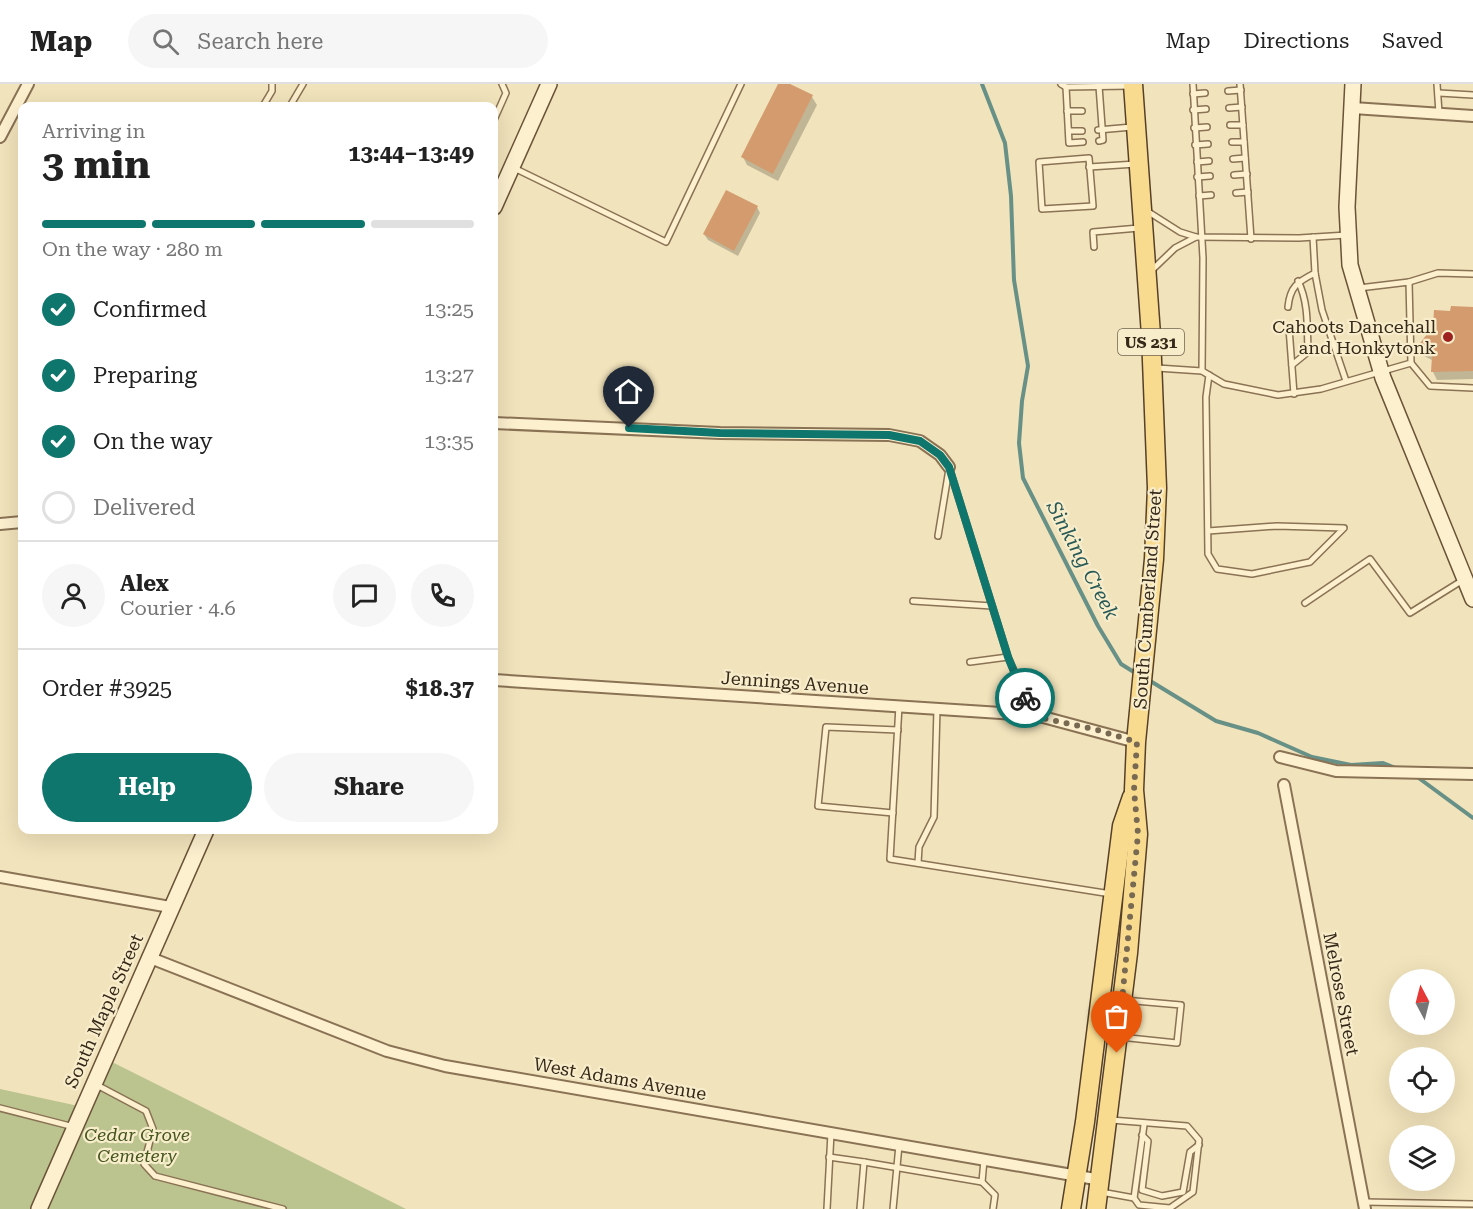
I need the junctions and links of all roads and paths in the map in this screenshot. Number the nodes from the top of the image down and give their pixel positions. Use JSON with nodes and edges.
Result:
{"nodes":[{"id":1,"x":28,"y":84,"type":"edge"},
{"id":2,"x":272,"y":84,"type":"edge"},
{"id":3,"x":303,"y":84,"type":"edge"},
{"id":4,"x":502,"y":84,"type":"edge"},
{"id":5,"x":549,"y":84,"type":"edge"},
{"id":6,"x":741,"y":84,"type":"edge"},
{"id":7,"x":1192,"y":84,"type":"edge"},
{"id":8,"x":1353,"y":84,"type":"edge"},
{"id":9,"x":1437,"y":84,"type":"edge"},
{"id":10,"x":1064,"y":85,"type":"edge"},
{"id":11,"x":1134,"y":85,"type":"edge"},
{"id":12,"x":1099,"y":86,"type":"junction"},
{"id":13,"x":1241,"y":87,"type":"edge"},
{"id":14,"x":1228,"y":91,"type":"dead end"},
{"id":15,"x":1204,"y":93,"type":"dead end"},
{"id":16,"x":1439,"y":93,"type":"junction"},
{"id":17,"x":1193,"y":94,"type":"junction"},
{"id":18,"x":1473,"y":95,"type":"edge"},
{"id":19,"x":18,"y":102,"type":"edge"},
{"id":20,"x":265,"y":102,"type":"edge"},
{"id":21,"x":292,"y":102,"type":"edge"},
{"id":22,"x":18,"y":103,"type":"edge"},
{"id":23,"x":1242,"y":107,"type":"junction"},
{"id":24,"x":1229,"y":108,"type":"dead end"},
{"id":25,"x":1353,"y":108,"type":"junction"},
{"id":26,"x":1206,"y":109,"type":"dead end"},
{"id":27,"x":1193,"y":110,"type":"junction"},
{"id":28,"x":498,"y":111,"type":"edge"},
{"id":29,"x":1067,"y":111,"type":"junction"},
{"id":30,"x":1082,"y":111,"type":"dead end"},
{"id":31,"x":1439,"y":113,"type":"junction"},
{"id":32,"x":1473,"y":116,"type":"edge"},
{"id":33,"x":1230,"y":125,"type":"dead end"},
{"id":34,"x":1243,"y":125,"type":"junction"},
{"id":35,"x":1136,"y":127,"type":"junction"},
{"id":36,"x":1207,"y":127,"type":"dead end"},
{"id":37,"x":1194,"y":128,"type":"junction"},
{"id":38,"x":1082,"y":130,"type":"dead end"},
{"id":39,"x":1100,"y":130,"type":"junction"},
{"id":40,"x":1069,"y":131,"type":"junction"},
{"id":41,"x":0,"y":137,"type":"edge"},
{"id":42,"x":1099,"y":141,"type":"dead end"},
{"id":43,"x":1083,"y":142,"type":"dead end"},
{"id":44,"x":1232,"y":142,"type":"dead end"},
{"id":45,"x":1244,"y":142,"type":"junction"},
{"id":46,"x":1208,"y":144,"type":"dead end"},
{"id":47,"x":1195,"y":145,"type":"junction"},
{"id":48,"x":1245,"y":158,"type":"junction"},
{"id":49,"x":1233,"y":159,"type":"dead end"},
{"id":50,"x":1209,"y":161,"type":"dead end"},
{"id":51,"x":1197,"y":162,"type":"junction"},
{"id":52,"x":1139,"y":164,"type":"junction"},
{"id":53,"x":512,"y":167,"type":"junction"},
{"id":54,"x":1089,"y":167,"type":"junction"},
{"id":55,"x":1247,"y":174,"type":"junction"},
{"id":56,"x":1234,"y":175,"type":"dead end"},
{"id":57,"x":1197,"y":177,"type":"junction"},
{"id":58,"x":1210,"y":177,"type":"dead end"},
{"id":59,"x":1248,"y":192,"type":"junction"},
{"id":60,"x":1236,"y":193,"type":"dead end"},
{"id":61,"x":1211,"y":195,"type":"dead end"},
{"id":62,"x":1199,"y":196,"type":"junction"},
{"id":63,"x":498,"y":198,"type":"edge"},
{"id":64,"x":1142,"y":208,"type":"junction"},
{"id":65,"x":1143,"y":227,"type":"junction"},
{"id":66,"x":1348,"y":235,"type":"junction"},
{"id":67,"x":1199,"y":237,"type":"junction"},
{"id":68,"x":1313,"y":237,"type":"junction"},
{"id":69,"x":1251,"y":239,"type":"junction"},
{"id":70,"x":1094,"y":246,"type":"dead end"},
{"id":71,"x":1315,"y":273,"type":"junction"},
{"id":72,"x":1473,"y":274,"type":"edge"},
{"id":73,"x":1147,"y":276,"type":"junction"},
{"id":74,"x":1298,"y":281,"type":"junction"},
{"id":75,"x":1409,"y":282,"type":"junction"},
{"id":76,"x":1357,"y":288,"type":"junction"},
{"id":77,"x":1288,"y":307,"type":"dead end"},
{"id":78,"x":1289,"y":328,"type":"dead end"},
{"id":79,"x":1411,"y":363,"type":"junction"},
{"id":80,"x":1292,"y":365,"type":"junction"},
{"id":81,"x":1152,"y":367,"type":"junction"},
{"id":82,"x":1380,"y":370,"type":"junction"},
{"id":83,"x":1202,"y":371,"type":"junction"},
{"id":84,"x":1209,"y":375,"type":"junction"},
{"id":85,"x":1346,"y":381,"type":"junction"},
{"id":86,"x":1473,"y":388,"type":"edge"},
{"id":87,"x":1294,"y":394,"type":"junction"},
{"id":88,"x":498,"y":423,"type":"edge"},
{"id":89,"x":949,"y":467,"type":"junction"},
{"id":90,"x":18,"y":522,"type":"edge"},
{"id":91,"x":0,"y":524,"type":"edge"},
{"id":92,"x":1208,"y":531,"type":"junction"},
{"id":93,"x":938,"y":536,"type":"dead end"},
{"id":94,"x":1464,"y":579,"type":"junction"},
{"id":95,"x":1473,"y":598,"type":"edge"},
{"id":96,"x":914,"y":601,"type":"dead end"},
{"id":97,"x":1305,"y":603,"type":"dead end"},
{"id":98,"x":992,"y":606,"type":"junction"},
{"id":99,"x":1008,"y":657,"type":"junction"},
{"id":100,"x":970,"y":662,"type":"dead end"},
{"id":101,"x":498,"y":680,"type":"edge"},
{"id":102,"x":899,"y":706,"type":"junction"},
{"id":103,"x":937,"y":709,"type":"junction"},
{"id":104,"x":1033,"y":716,"type":"junction"},
{"id":105,"x":898,"y":730,"type":"junction"},
{"id":106,"x":1137,"y":742,"type":"junction"},
{"id":107,"x":1280,"y":757,"type":"dead end"},
{"id":108,"x":1473,"y":774,"type":"edge"},
{"id":109,"x":1284,"y":785,"type":"dead end"},
{"id":110,"x":1134,"y":790,"type":"junction"},
{"id":111,"x":893,"y":813,"type":"junction"},
{"id":112,"x":204,"y":834,"type":"edge"},
{"id":113,"x":918,"y":863,"type":"junction"},
{"id":114,"x":0,"y":877,"type":"edge"},
{"id":115,"x":1113,"y":894,"type":"junction"},
{"id":116,"x":170,"y":907,"type":"junction"},
{"id":117,"x":148,"y":957,"type":"junction"},
{"id":118,"x":1123,"y":1000,"type":"junction"},
{"id":119,"x":1118,"y":1037,"type":"junction"},
{"id":120,"x":93,"y":1083,"type":"junction"},
{"id":121,"x":0,"y":1108,"type":"edge"},
{"id":122,"x":1109,"y":1120,"type":"junction"},
{"id":123,"x":1144,"y":1125,"type":"junction"},
{"id":124,"x":74,"y":1127,"type":"junction"},
{"id":125,"x":831,"y":1133,"type":"junction"},
{"id":126,"x":1142,"y":1135,"type":"junction"},
{"id":127,"x":899,"y":1145,"type":"junction"},
{"id":128,"x":1199,"y":1145,"type":"junction"},
{"id":129,"x":830,"y":1157,"type":"junction"},
{"id":130,"x":984,"y":1160,"type":"junction"},
{"id":131,"x":864,"y":1162,"type":"junction"},
{"id":132,"x":897,"y":1168,"type":"junction"},
{"id":133,"x":1076,"y":1176,"type":"junction"},
{"id":134,"x":982,"y":1182,"type":"junction"},
{"id":135,"x":1099,"y":1194,"type":"edge"},
{"id":136,"x":1134,"y":1198,"type":"junction"},
{"id":137,"x":1473,"y":1204,"type":"edge"},
{"id":138,"x":1364,"y":1206,"type":"edge"},
{"id":139,"x":39,"y":1209,"type":"edge"},
{"id":140,"x":283,"y":1209,"type":"edge"},
{"id":141,"x":827,"y":1209,"type":"edge"},
{"id":142,"x":860,"y":1209,"type":"edge"},
{"id":143,"x":893,"y":1209,"type":"edge"},
{"id":144,"x":993,"y":1209,"type":"edge"},
{"id":145,"x":1071,"y":1209,"type":"edge"}],
"edges":[{"from":1,"to":19,"type":"street"},
{"from":2,"to":20,"type":"lane"},
{"from":3,"to":21,"type":"lane"},
{"from":4,"to":28,"type":"lane"},
{"from":5,"to":53,"type":"street"},
{"from":6,"to":53,"type":"lane"},
{"from":7,"to":17,"type":"lane"},
{"from":8,"to":25,"type":"street"},
{"from":9,"to":16,"type":"lane"},
{"from":10,"to":12,"type":"lane"},
{"from":10,"to":29,"type":"lane"},
{"from":11,"to":12,"type":"lane"},
{"from":11,"to":35,"type":"main road","name":"South Cumberland Street","number":"US 231"},
{"from":12,"to":39,"type":"lane"},
{"from":13,"to":14,"type":"lane"},
{"from":13,"to":23,"type":"lane"},
{"from":15,"to":17,"type":"lane"},
{"from":16,"to":18,"type":"lane"},
{"from":16,"to":31,"type":"lane"},
{"from":17,"to":27,"type":"lane"},
{"from":22,"to":41,"type":"street"},
{"from":23,"to":24,"type":"lane"},
{"from":23,"to":34,"type":"lane"},
{"from":25,"to":31,"type":"street"},
{"from":25,"to":66,"type":"street"},
{"from":26,"to":27,"type":"lane"},
{"from":27,"to":37,"type":"lane"},
{"from":29,"to":30,"type":"lane"},
{"from":29,"to":40,"type":"lane"},
{"from":31,"to":32,"type":"street"},
{"from":33,"to":34,"type":"lane"},
{"from":34,"to":45,"type":"lane"},
{"from":35,"to":39,"type":"lane"},
{"from":35,"to":52,"type":"main road","name":"South Cumberland Street","number":"US 231"},
{"from":36,"to":37,"type":"lane"},
{"from":37,"to":47,"type":"lane"},
{"from":38,"to":40,"type":"lane"},
{"from":39,"to":42,"type":"lane"},
{"from":40,"to":43,"type":"lane"},
{"from":44,"to":45,"type":"lane"},
{"from":45,"to":48,"type":"lane"},
{"from":46,"to":47,"type":"lane"},
{"from":47,"to":51,"type":"lane"},
{"from":48,"to":49,"type":"lane"},
{"from":48,"to":55,"type":"lane"},
{"from":50,"to":51,"type":"lane"},
{"from":51,"to":57,"type":"lane"},
{"from":52,"to":54,"type":"lane"},
{"from":52,"to":64,"type":"main road","name":"South Cumberland Street","number":"US 231"},
{"from":53,"to":63,"type":"street"},
{"from":54,"to":54,"type":"lane"},
{"from":55,"to":56,"type":"lane"},
{"from":55,"to":59,"type":"lane"},
{"from":57,"to":58,"type":"lane"},
{"from":57,"to":62,"type":"lane"},
{"from":59,"to":60,"type":"lane"},
{"from":59,"to":69,"type":"lane"},
{"from":61,"to":62,"type":"lane"},
{"from":62,"to":67,"type":"lane"},
{"from":64,"to":65,"type":"main road","name":"South Cumberland Street","number":"US 231"},
{"from":64,"to":67,"type":"lane"},
{"from":65,"to":70,"type":"lane"},
{"from":65,"to":73,"type":"main road","name":"South Cumberland Street","number":"US 231"},
{"from":66,"to":68,"type":"lane"},
{"from":66,"to":76,"type":"street"},
{"from":67,"to":69,"type":"lane"},
{"from":67,"to":73,"type":"lane"},
{"from":67,"to":83,"type":"lane"},
{"from":68,"to":69,"type":"lane"},
{"from":68,"to":71,"type":"lane"},
{"from":71,"to":74,"type":"lane"},
{"from":71,"to":85,"type":"lane"},
{"from":72,"to":75,"type":"lane"},
{"from":73,"to":81,"type":"main road","name":"South Cumberland Street","number":"US 231"},
{"from":74,"to":77,"type":"lane"},
{"from":74,"to":80,"type":"lane"},
{"from":75,"to":76,"type":"lane"},
{"from":75,"to":79,"type":"lane"},
{"from":76,"to":82,"type":"street"},
{"from":78,"to":80,"type":"lane"},
{"from":79,"to":82,"type":"lane"},
{"from":79,"to":86,"type":"lane"},
{"from":80,"to":87,"type":"lane"},
{"from":81,"to":83,"type":"lane"},
{"from":81,"to":106,"type":"main road","name":"South Cumberland Street","number":"US 231"},
{"from":82,"to":85,"type":"lane"},
{"from":82,"to":94,"type":"street"},
{"from":83,"to":84,"type":"lane"},
{"from":84,"to":87,"type":"lane"},
{"from":84,"to":92,"type":"lane"},
{"from":85,"to":87,"type":"lane"},
{"from":88,"to":89,"type":"street"},
{"from":89,"to":93,"type":"lane"},
{"from":89,"to":98,"type":"lane"},
{"from":90,"to":91,"type":"street"},
{"from":92,"to":92,"type":"lane"},
{"from":94,"to":95,"type":"street"},
{"from":94,"to":97,"type":"lane"},
{"from":96,"to":98,"type":"lane"},
{"from":98,"to":99,"type":"lane"},
{"from":99,"to":100,"type":"lane"},
{"from":99,"to":104,"type":"lane"},
{"from":101,"to":102,"type":"street","name":"Jennings Avenue"},
{"from":102,"to":103,"type":"street","name":"Jennings Avenue"},
{"from":102,"to":105,"type":"lane"},
{"from":103,"to":104,"type":"street","name":"Jennings Avenue"},
{"from":103,"to":113,"type":"lane"},
{"from":104,"to":106,"type":"street","name":"Jennings Avenue"},
{"from":105,"to":111,"type":"lane"},
{"from":105,"to":111,"type":"lane"},
{"from":106,"to":110,"type":"main road","name":"South Cumberland Street","number":"US 231"},
{"from":107,"to":108,"type":"street"},
{"from":109,"to":138,"type":"street","name":"Melrose Street"},
{"from":110,"to":115,"type":"main road","name":"South Cumberland Street","number":"US 231"},
{"from":110,"to":118,"type":"main road","name":"South Cumberland Street","number":"US 231"},
{"from":111,"to":113,"type":"lane"},
{"from":112,"to":116,"type":"street","name":"South Maple Street"},
{"from":113,"to":115,"type":"lane"},
{"from":114,"to":116,"type":"street"},
{"from":115,"to":133,"type":"main road","name":"South Cumberland Street","number":"US 231"},
{"from":116,"to":117,"type":"street","name":"South Maple Street"},
{"from":117,"to":120,"type":"street","name":"South Maple Street"},
{"from":117,"to":125,"type":"street","name":"West Adams Avenue"},
{"from":118,"to":119,"type":"main road","name":"South Cumberland Street","number":"US 231"},
{"from":118,"to":119,"type":"lane"},
{"from":119,"to":122,"type":"main road","name":"South Cumberland Street","number":"US 231"},
{"from":120,"to":124,"type":"street","name":"South Maple Street"},
{"from":120,"to":140,"type":"lane"},
{"from":121,"to":124,"type":"lane"},
{"from":122,"to":123,"type":"lane"},
{"from":122,"to":135,"type":"main road","name":"South Cumberland Street","number":"US 231"},
{"from":123,"to":126,"type":"lane"},
{"from":123,"to":128,"type":"lane"},
{"from":124,"to":139,"type":"street","name":"South Maple Street"},
{"from":125,"to":127,"type":"street","name":"West Adams Avenue"},
{"from":125,"to":129,"type":"lane"},
{"from":126,"to":128,"type":"lane"},
{"from":126,"to":136,"type":"lane"},
{"from":127,"to":130,"type":"street","name":"West Adams Avenue"},
{"from":127,"to":132,"type":"lane"},
{"from":128,"to":136,"type":"lane"},
{"from":129,"to":131,"type":"lane"},
{"from":129,"to":141,"type":"lane"},
{"from":130,"to":133,"type":"street","name":"West Adams Avenue"},
{"from":130,"to":134,"type":"lane"},
{"from":131,"to":132,"type":"lane"},
{"from":131,"to":142,"type":"lane"},
{"from":132,"to":134,"type":"lane"},
{"from":132,"to":143,"type":"lane"},
{"from":133,"to":135,"type":"street","name":"West Adams Avenue"},
{"from":133,"to":145,"type":"main road","name":"South Cumberland Street","number":"US 231"},
{"from":134,"to":144,"type":"lane"},
{"from":135,"to":136,"type":"lane"},
{"from":137,"to":138,"type":"lane"}]}
